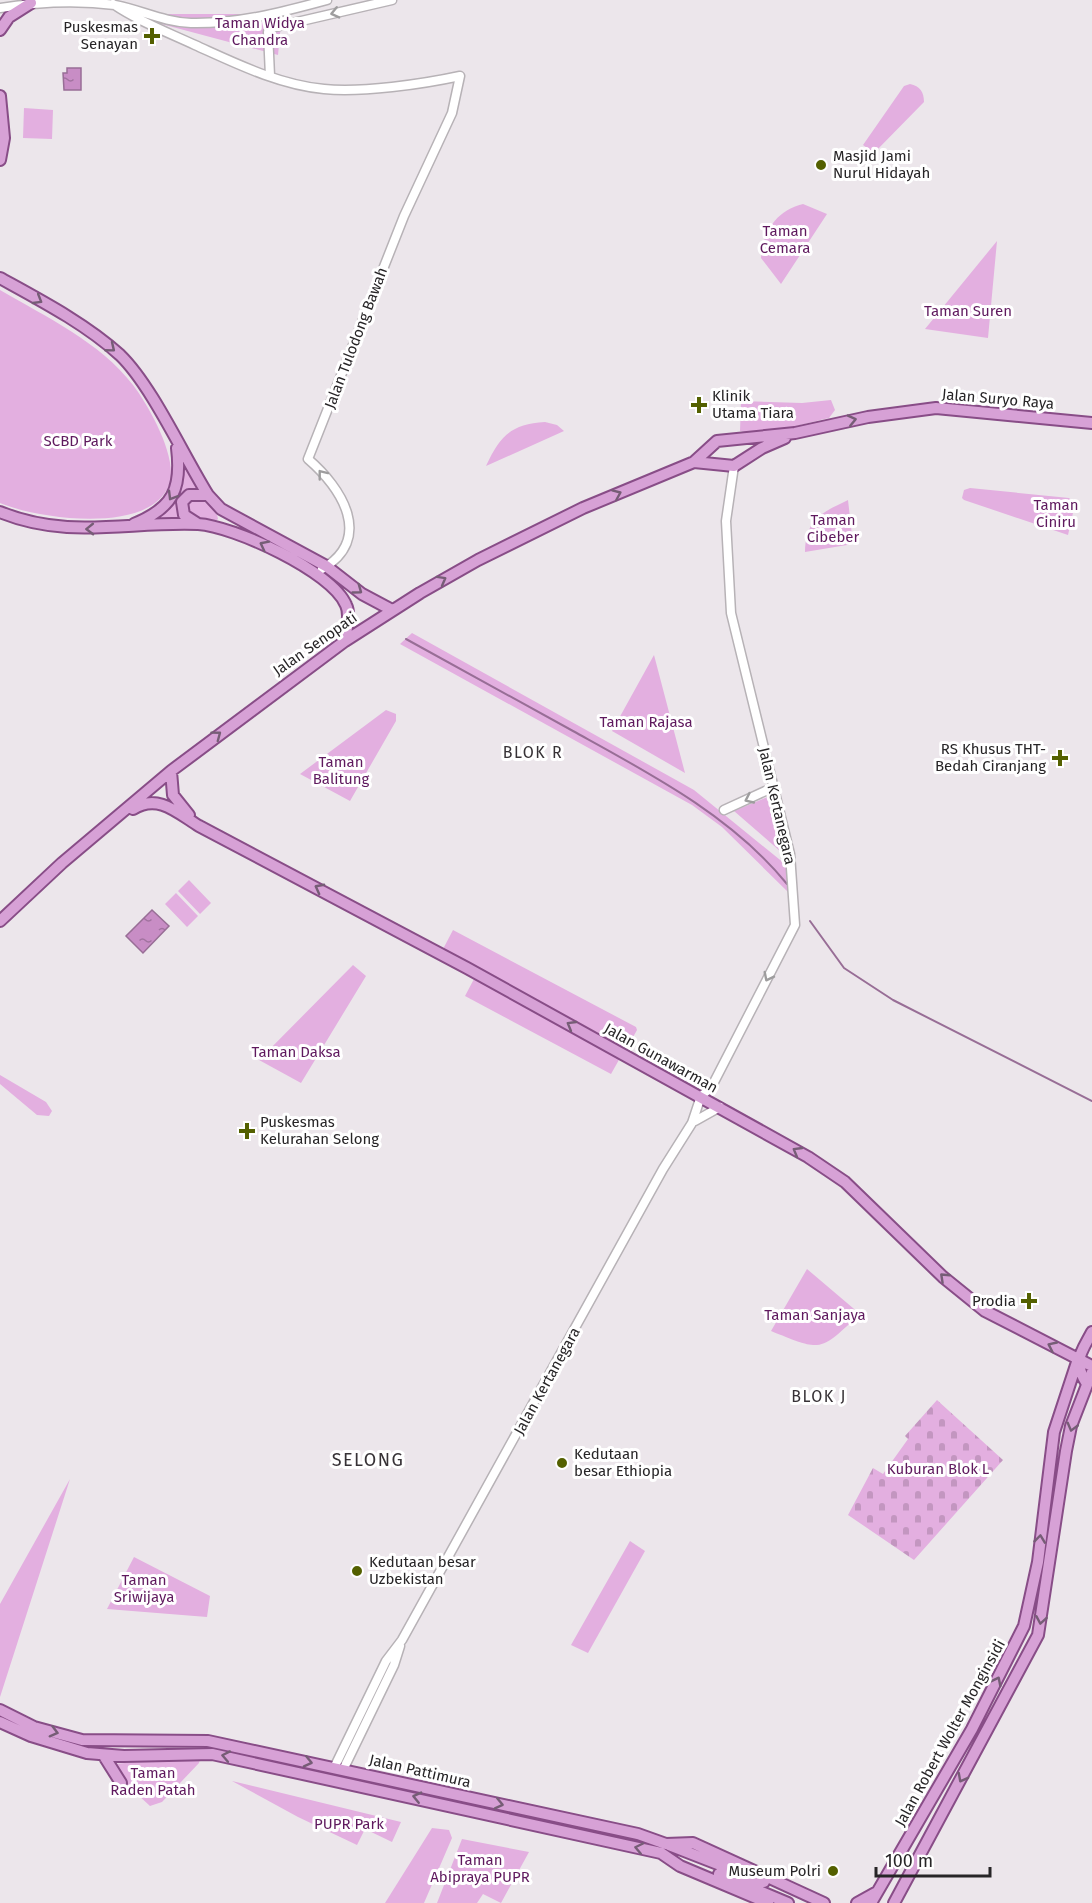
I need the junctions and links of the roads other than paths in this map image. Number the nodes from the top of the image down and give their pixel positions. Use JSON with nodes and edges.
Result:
{"nodes":[{"id":1,"x":327,"y":0,"type":"edge"},
{"id":2,"x":392,"y":0,"type":"edge"},
{"id":3,"x":28,"y":2,"type":"edge"},
{"id":4,"x":0,"y":8,"type":"edge"},
{"id":5,"x":154,"y":21,"type":"junction"},
{"id":6,"x":0,"y":30,"type":"edge"},
{"id":7,"x":266,"y":75,"type":"junction"},
{"id":8,"x":447,"y":79,"type":"junction"},
{"id":9,"x":0,"y":96,"type":"edge"},
{"id":10,"x":456,"y":98,"type":"junction"},
{"id":11,"x":0,"y":160,"type":"edge"},
{"id":12,"x":0,"y":271,"type":"edge"},
{"id":13,"x":0,"y":278,"type":"edge"},
{"id":14,"x":14,"y":285,"type":"junction"},
{"id":15,"x":1092,"y":423,"type":"edge"},
{"id":16,"x":795,"y":433,"type":"junction"},
{"id":17,"x":176,"y":442,"type":"junction"},
{"id":18,"x":694,"y":462,"type":"junction"},
{"id":19,"x":734,"y":466,"type":"junction"},
{"id":20,"x":208,"y":495,"type":"junction"},
{"id":21,"x":221,"y":509,"type":"junction"},
{"id":22,"x":0,"y":513,"type":"edge"},
{"id":23,"x":199,"y":524,"type":"junction"},
{"id":24,"x":128,"y":527,"type":"junction"},
{"id":25,"x":212,"y":527,"type":"junction"},
{"id":26,"x":326,"y":566,"type":"junction"},
{"id":27,"x":315,"y":572,"type":"junction"},
{"id":28,"x":392,"y":610,"type":"junction"},
{"id":29,"x":345,"y":640,"type":"junction"},
{"id":30,"x":171,"y":771,"type":"junction"},
{"id":31,"x":774,"y":787,"type":"junction"},
{"id":32,"x":724,"y":810,"type":"dead end"},
{"id":33,"x":115,"y":819,"type":"junction"},
{"id":34,"x":199,"y":826,"type":"junction"},
{"id":35,"x":0,"y":921,"type":"edge"},
{"id":36,"x":701,"y":1096,"type":"junction"},
{"id":37,"x":720,"y":1107,"type":"junction"},
{"id":38,"x":692,"y":1123,"type":"junction"},
{"id":39,"x":1092,"y":1332,"type":"edge"},
{"id":40,"x":1078,"y":1359,"type":"junction"},
{"id":41,"x":1092,"y":1366,"type":"edge"},
{"id":42,"x":1092,"y":1372,"type":"edge"},
{"id":43,"x":1087,"y":1384,"type":"junction"},
{"id":44,"x":1051,"y":1561,"type":"junction"},
{"id":45,"x":1038,"y":1562,"type":"junction"},
{"id":46,"x":0,"y":1710,"type":"edge"},
{"id":47,"x":0,"y":1722,"type":"edge"},
{"id":48,"x":104,"y":1756,"type":"junction"},
{"id":49,"x":256,"y":1757,"type":"junction"},
{"id":50,"x":275,"y":1761,"type":"junction"},
{"id":51,"x":338,"y":1769,"type":"junction"},
{"id":52,"x":121,"y":1783,"type":"dead end"},
{"id":53,"x":664,"y":1848,"type":"junction"},
{"id":54,"x":878,"y":1891,"type":"junction"},
{"id":55,"x":897,"y":1900,"type":"edge"},
{"id":56,"x":768,"y":1903,"type":"edge"},
{"id":57,"x":788,"y":1903,"type":"edge"},
{"id":58,"x":808,"y":1903,"type":"edge"},
{"id":59,"x":824,"y":1903,"type":"edge"},
{"id":60,"x":857,"y":1903,"type":"edge"},
{"id":61,"x":871,"y":1903,"type":"edge"}],
"edges":[{"from":1,"to":5,"type":"street"},
{"from":2,"to":7,"type":"street","one_way":true},
{"from":3,"to":4,"type":"street"},
{"from":3,"to":5,"type":"street"},
{"from":3,"to":6,"type":"main road"},
{"from":5,"to":7,"type":"street"},
{"from":7,"to":8,"type":"street"},
{"from":8,"to":10,"type":"street"},
{"from":8,"to":10,"type":"street","name":"Jalan Tulodong Bawah"},
{"from":9,"to":11,"type":"main road"},
{"from":26,"to":10,"type":"street","name":"Jalan Tulodong Bawah","one_way":true},
{"from":12,"to":14,"type":"main road"},
{"from":13,"to":14,"type":"main road"},
{"from":14,"to":17,"type":"main road","one_way":true},
{"from":16,"to":15,"type":"main road","name":"Jalan Suryo Raya","one_way":true},
{"from":16,"to":18,"type":"main road","name":"Jalan Suryo Raya"},
{"from":16,"to":19,"type":"main road","name":"Jalan Suryo Raya"},
{"from":17,"to":20,"type":"main road"},
{"from":17,"to":24,"type":"main road","one_way":true},
{"from":18,"to":19,"type":"main road"},
{"from":28,"to":18,"type":"main road","name":"Jalan Senopati","one_way":true},
{"from":19,"to":31,"type":"street","name":"Jalan Kertanegara"},
{"from":20,"to":21,"type":"main road"},
{"from":20,"to":23,"type":"main road"},
{"from":21,"to":25,"type":"main road"},
{"from":21,"to":26,"type":"main road"},
{"from":24,"to":22,"type":"main road","one_way":true},
{"from":23,"to":24,"type":"main road"},
{"from":23,"to":25,"type":"main road"},
{"from":27,"to":25,"type":"main road","one_way":true},
{"from":26,"to":27,"type":"street"},
{"from":26,"to":28,"type":"main road","one_way":true},
{"from":27,"to":29,"type":"main road"},
{"from":28,"to":29,"type":"main road","name":"Jalan Senopati"},
{"from":30,"to":29,"type":"main road","name":"Jalan Senopati","one_way":true},
{"from":30,"to":33,"type":"main road","name":"Jalan Senopati"},
{"from":30,"to":34,"type":"main road","name":"Jalan Gunawarman"},
{"from":31,"to":32,"type":"street","one_way":true},
{"from":31,"to":36,"type":"street","name":"Jalan Kertanegara","one_way":true},
{"from":33,"to":34,"type":"main road","name":"Jalan Gunawarman"},
{"from":33,"to":35,"type":"main road","name":"Jalan Senopati"},
{"from":36,"to":34,"type":"main road","name":"Jalan Gunawarman","one_way":true},
{"from":36,"to":37,"type":"main road","name":"Jalan Gunawarman"},
{"from":36,"to":38,"type":"street","name":"Jalan Kertanegara"},
{"from":37,"to":38,"type":"street","name":"Jalan Kertanegara"},
{"from":40,"to":37,"type":"main road","name":"Jalan Gunawarman","one_way":true},
{"from":38,"to":51,"type":"street","name":"Jalan Kertanegara"},
{"from":39,"to":40,"type":"main road","name":"Jalan Robert Wolter Monginsidi"},
{"from":40,"to":41,"type":"main road","name":"Jalan Gunawarman"},
{"from":40,"to":43,"type":"main road"},
{"from":45,"to":40,"type":"main road","name":"Jalan Robert Wolter Monginsidi","one_way":true},
{"from":42,"to":43,"type":"main road","name":"Jalan Robert Wolter Monginsidi"},
{"from":43,"to":44,"type":"main road","name":"Jalan Robert Wolter Monginsidi","one_way":true},
{"from":44,"to":45,"type":"main road"},
{"from":44,"to":55,"type":"main road","name":"Jalan Robert Wolter Monginsidi","one_way":true},
{"from":54,"to":45,"type":"main road","name":"Jalan Robert Wolter Monginsidi","one_way":true},
{"from":46,"to":49,"type":"main road","name":"Jalan Pattimura","one_way":true},
{"from":47,"to":48,"type":"main road","name":"Jalan Pattimura"},
{"from":49,"to":48,"type":"main road","name":"Jalan Pattimura","one_way":true},
{"from":48,"to":52,"type":"main road"},
{"from":49,"to":50,"type":"main road","name":"Jalan Pattimura"},
{"from":50,"to":51,"type":"main road","name":"Jalan Pattimura","one_way":true},
{"from":53,"to":50,"type":"main road","name":"Jalan Pattimura","one_way":true},
{"from":51,"to":53,"type":"main road","name":"Jalan Pattimura","one_way":true},
{"from":53,"to":56,"type":"main road","name":"Jalan Pattimura"},
{"from":53,"to":57,"type":"main road"},
{"from":53,"to":58,"type":"main road"},
{"from":53,"to":59,"type":"main road","name":"Jalan Pattimura"},
{"from":54,"to":60,"type":"main road"},
{"from":54,"to":61,"type":"main road","name":"Jalan Robert Wolter Monginsidi"}]}
